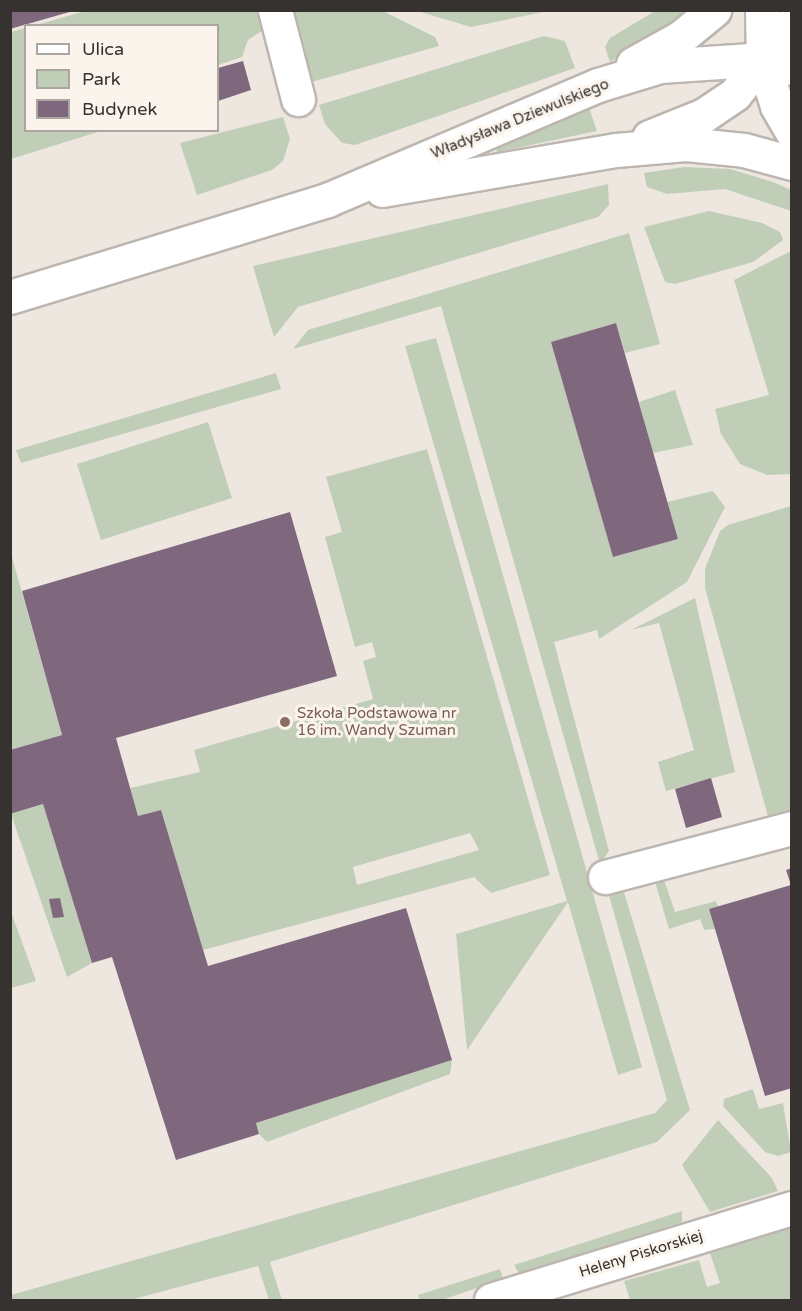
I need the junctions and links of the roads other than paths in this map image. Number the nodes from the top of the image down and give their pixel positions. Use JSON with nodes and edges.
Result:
{"nodes":[{"id":1,"x":275,"y":10,"type":"edge"},
{"id":2,"x":714,"y":10,"type":"edge"},
{"id":3,"x":762,"y":10,"type":"edge"},
{"id":4,"x":792,"y":22,"type":"edge"},
{"id":5,"x":777,"y":65,"type":"edge"},
{"id":6,"x":598,"y":85,"type":"junction"},
{"id":7,"x":298,"y":99,"type":"dead end"},
{"id":8,"x":792,"y":132,"type":"edge"},
{"id":9,"x":616,"y":150,"type":"junction"},
{"id":10,"x":792,"y":163,"type":"edge"},
{"id":11,"x":327,"y":200,"type":"junction"},
{"id":12,"x":10,"y":297,"type":"edge"},
{"id":13,"x":792,"y":828,"type":"edge"},
{"id":14,"x":605,"y":877,"type":"dead end"},
{"id":15,"x":792,"y":1208,"type":"edge"},
{"id":16,"x":491,"y":1300,"type":"edge"}],
"edges":[{"from":1,"to":7,"type":"street"},
{"from":2,"to":6,"type":"street"},
{"from":3,"to":5,"type":"street"},
{"from":4,"to":5,"type":"street"},
{"from":5,"to":6,"type":"street","name":"Władysława Dziewulskiego"},
{"from":5,"to":8,"type":"street"},
{"from":5,"to":9,"type":"street"},
{"from":6,"to":11,"type":"street","name":"Władysława Dziewulskiego"},
{"from":9,"to":10,"type":"street","name":"Władysława Dziewulskiego"},
{"from":9,"to":11,"type":"street","name":"Władysława Dziewulskiego"},
{"from":11,"to":12,"type":"street","name":"Władysława Dziewulskiego"},
{"from":13,"to":14,"type":"street"},
{"from":15,"to":16,"type":"street","name":"Heleny Piskorskiej"}]}
